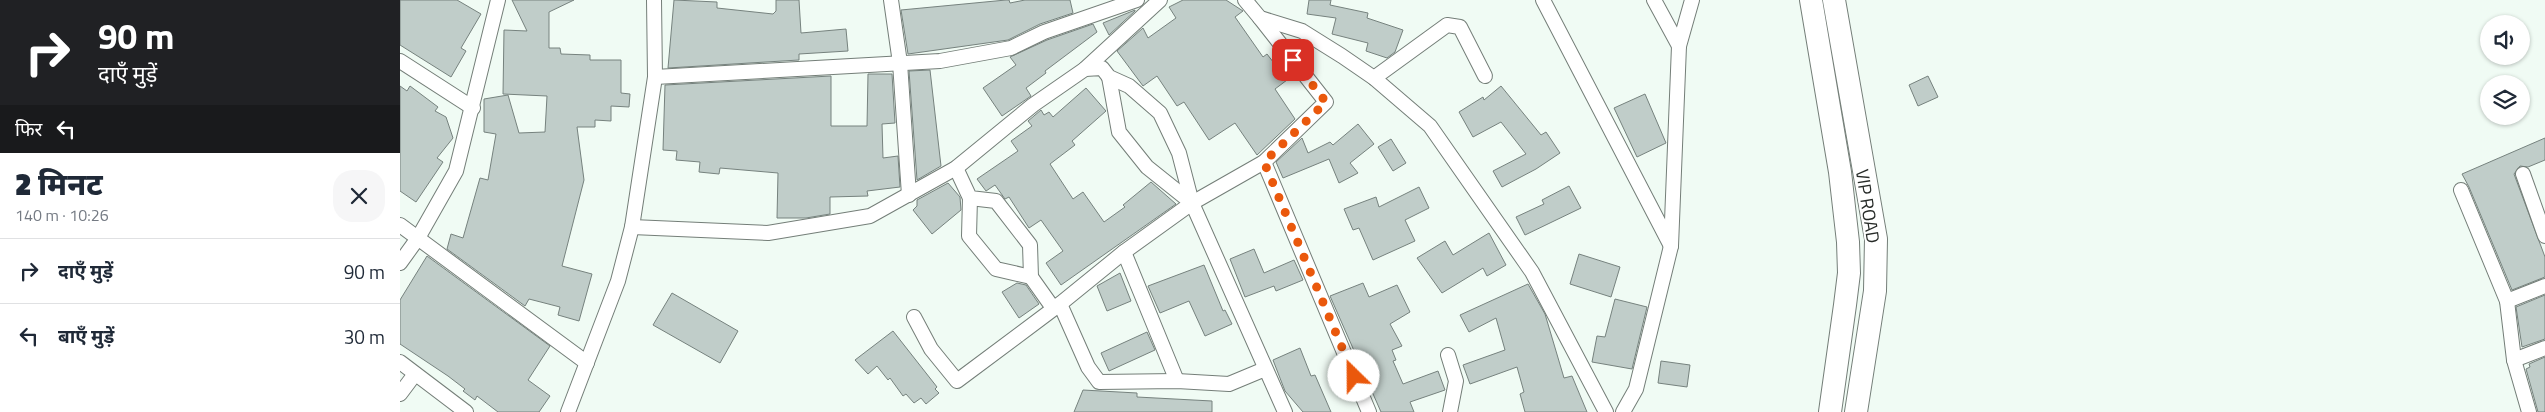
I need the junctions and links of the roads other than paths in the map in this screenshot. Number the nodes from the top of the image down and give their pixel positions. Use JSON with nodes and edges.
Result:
{"nodes":[{"id":1,"x":498,"y":0,"type":"edge"},
{"id":2,"x":654,"y":0,"type":"edge"},
{"id":3,"x":890,"y":0,"type":"edge"},
{"id":4,"x":1137,"y":0,"type":"edge"},
{"id":5,"x":1160,"y":0,"type":"edge"},
{"id":6,"x":1245,"y":0,"type":"edge"},
{"id":7,"x":1543,"y":0,"type":"edge"},
{"id":8,"x":1654,"y":0,"type":"edge"},
{"id":9,"x":1692,"y":0,"type":"edge"},
{"id":10,"x":1811,"y":0,"type":"edge"},
{"id":11,"x":1834,"y":0,"type":"edge"},
{"id":12,"x":1260,"y":18,"type":"junction"},
{"id":13,"x":1679,"y":46,"type":"junction"},
{"id":14,"x":400,"y":61,"type":"edge"},
{"id":15,"x":900,"y":63,"type":"junction"},
{"id":16,"x":1085,"y":69,"type":"junction"},
{"id":17,"x":1484,"y":76,"type":"dead end"},
{"id":18,"x":655,"y":77,"type":"junction"},
{"id":19,"x":1109,"y":77,"type":"junction"},
{"id":20,"x":1374,"y":78,"type":"junction"},
{"id":21,"x":473,"y":108,"type":"junction"},
{"id":22,"x":1264,"y":162,"type":"junction"},
{"id":23,"x":956,"y":168,"type":"junction"},
{"id":24,"x":2523,"y":174,"type":"dead end"},
{"id":25,"x":2461,"y":190,"type":"dead end"},
{"id":26,"x":909,"y":195,"type":"junction"},
{"id":27,"x":970,"y":198,"type":"junction"},
{"id":28,"x":1192,"y":203,"type":"junction"},
{"id":29,"x":400,"y":225,"type":"edge"},
{"id":30,"x":632,"y":227,"type":"junction"},
{"id":31,"x":2545,"y":236,"type":"edge"},
{"id":32,"x":418,"y":238,"type":"junction"},
{"id":33,"x":1672,"y":246,"type":"junction"},
{"id":34,"x":1124,"y":252,"type":"junction"},
{"id":35,"x":400,"y":263,"type":"edge"},
{"id":36,"x":1031,"y":277,"type":"junction"},
{"id":37,"x":2545,"y":286,"type":"edge"},
{"id":38,"x":2507,"y":301,"type":"junction"},
{"id":39,"x":1057,"y":306,"type":"junction"},
{"id":40,"x":914,"y":318,"type":"dead end"},
{"id":41,"x":2545,"y":348,"type":"edge"},
{"id":42,"x":1448,"y":355,"type":"dead end"},
{"id":43,"x":2514,"y":360,"type":"junction"},
{"id":44,"x":400,"y":362,"type":"edge"},
{"id":45,"x":587,"y":363,"type":"junction"},
{"id":46,"x":1265,"y":369,"type":"junction"},
{"id":47,"x":415,"y":374,"type":"junction"},
{"id":48,"x":1176,"y":381,"type":"junction"},
{"id":49,"x":400,"y":394,"type":"edge"},
{"id":50,"x":466,"y":412,"type":"edge"},
{"id":51,"x":568,"y":412,"type":"edge"},
{"id":52,"x":1285,"y":412,"type":"edge"},
{"id":53,"x":1368,"y":412,"type":"edge"},
{"id":54,"x":1450,"y":412,"type":"edge"},
{"id":55,"x":1606,"y":412,"type":"edge"},
{"id":56,"x":1623,"y":412,"type":"edge"},
{"id":57,"x":1830,"y":412,"type":"edge"},
{"id":58,"x":1856,"y":412,"type":"edge"},
{"id":59,"x":2529,"y":412,"type":"edge"}],
"edges":[{"from":1,"to":21,"type":"street"},
{"from":2,"to":18,"type":"street"},
{"from":3,"to":15,"type":"street"},
{"from":4,"to":15,"type":"street"},
{"from":5,"to":16,"type":"street"},
{"from":6,"to":12,"type":"street"},
{"from":7,"to":33,"type":"street"},
{"from":8,"to":13,"type":"street"},
{"from":9,"to":13,"type":"street"},
{"from":10,"to":57,"type":"main road","name":"VIP ROAD"},
{"from":11,"to":58,"type":"main road","name":"VIP ROAD"},
{"from":12,"to":20,"type":"street"},
{"from":12,"to":22,"type":"street"},
{"from":13,"to":33,"type":"street"},
{"from":14,"to":21,"type":"street"},
{"from":15,"to":18,"type":"street"},
{"from":15,"to":26,"type":"street"},
{"from":16,"to":19,"type":"street"},
{"from":16,"to":23,"type":"street"},
{"from":17,"to":20,"type":"street"},
{"from":18,"to":30,"type":"street"},
{"from":19,"to":28,"type":"street"},
{"from":19,"to":28,"type":"street"},
{"from":20,"to":55,"type":"street"},
{"from":21,"to":32,"type":"street"},
{"from":22,"to":28,"type":"street"},
{"from":22,"to":53,"type":"street"},
{"from":23,"to":26,"type":"street"},
{"from":23,"to":27,"type":"street"},
{"from":24,"to":31,"type":"street"},
{"from":25,"to":38,"type":"street"},
{"from":26,"to":30,"type":"street"},
{"from":27,"to":36,"type":"street"},
{"from":27,"to":36,"type":"street"},
{"from":28,"to":34,"type":"street"},
{"from":28,"to":46,"type":"street"},
{"from":29,"to":32,"type":"street"},
{"from":30,"to":45,"type":"street"},
{"from":32,"to":35,"type":"street"},
{"from":32,"to":45,"type":"street"},
{"from":33,"to":56,"type":"street"},
{"from":34,"to":39,"type":"street"},
{"from":34,"to":48,"type":"street"},
{"from":36,"to":39,"type":"street"},
{"from":37,"to":38,"type":"street"},
{"from":38,"to":43,"type":"street"},
{"from":39,"to":40,"type":"street"},
{"from":39,"to":48,"type":"street"},
{"from":41,"to":43,"type":"street"},
{"from":42,"to":54,"type":"street"},
{"from":43,"to":59,"type":"street"},
{"from":44,"to":47,"type":"street"},
{"from":45,"to":51,"type":"street"},
{"from":46,"to":48,"type":"street"},
{"from":46,"to":52,"type":"street"},
{"from":47,"to":49,"type":"street"},
{"from":47,"to":50,"type":"street"}]}
